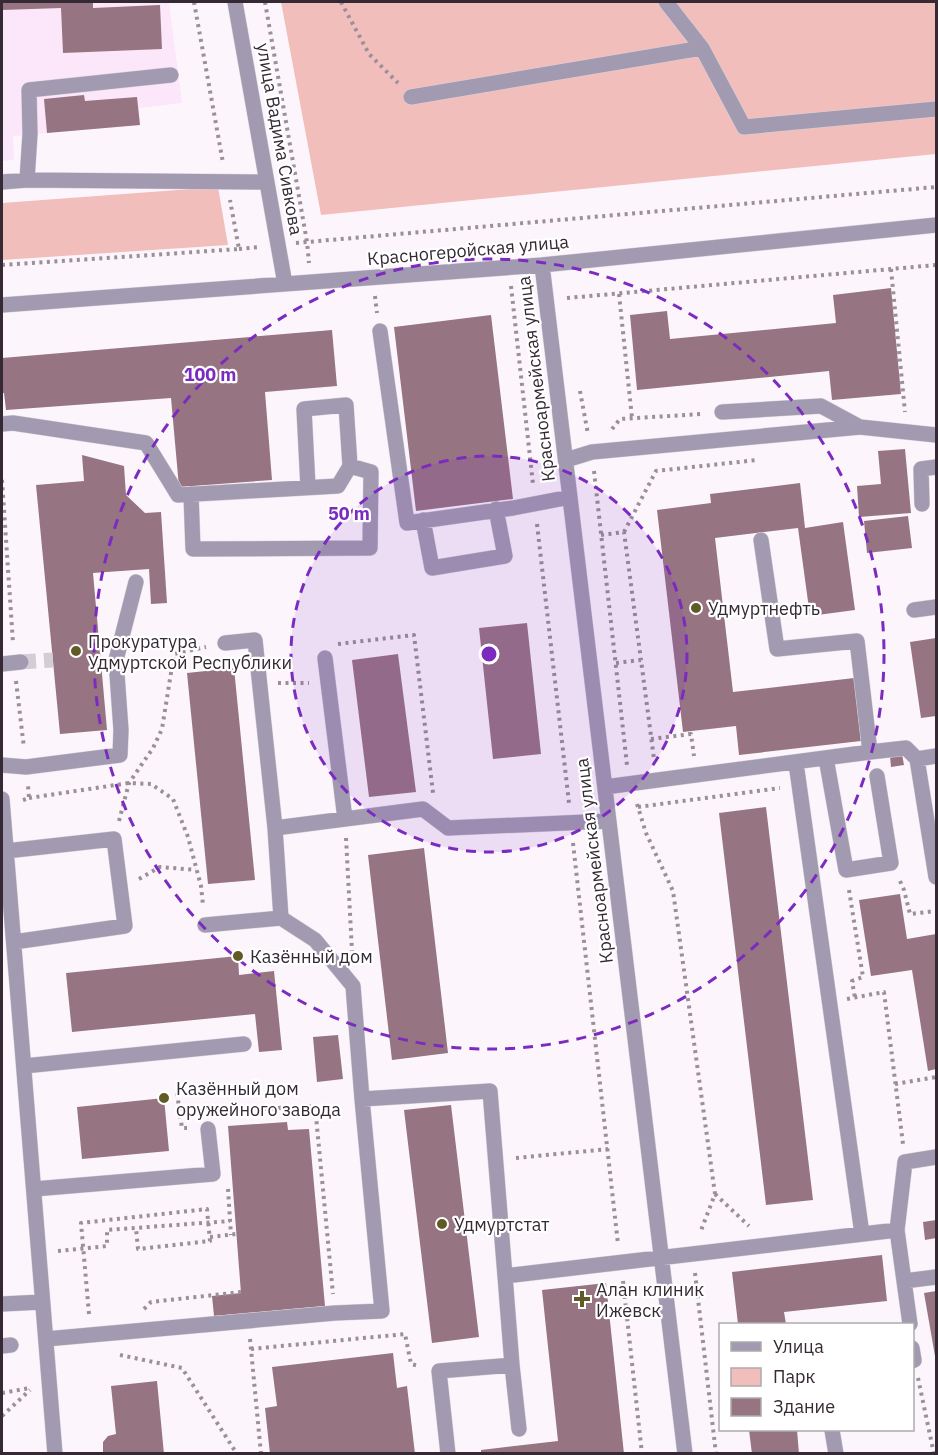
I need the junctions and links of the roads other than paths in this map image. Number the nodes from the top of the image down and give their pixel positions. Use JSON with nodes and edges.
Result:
{"nodes":[{"id":1,"x":236,"y":2,"type":"edge"},
{"id":2,"x":666,"y":2,"type":"edge"},
{"id":3,"x":702,"y":48,"type":"junction"},
{"id":4,"x":171,"y":75,"type":"dead end"},
{"id":5,"x":411,"y":97,"type":"road end"},
{"id":6,"x":936,"y":109,"type":"edge"},
{"id":7,"x":27,"y":180,"type":"junction"},
{"id":8,"x":2,"y":182,"type":"edge"},
{"id":9,"x":267,"y":182,"type":"junction"},
{"id":10,"x":936,"y":225,"type":"edge"},
{"id":11,"x":542,"y":265,"type":"junction"},
{"id":12,"x":285,"y":284,"type":"junction"},
{"id":13,"x":2,"y":305,"type":"edge"},
{"id":14,"x":381,"y":330,"type":"dead end"},
{"id":15,"x":722,"y":412,"type":"road end"},
{"id":16,"x":2,"y":424,"type":"edge"},
{"id":17,"x":860,"y":427,"type":"junction"},
{"id":18,"x":936,"y":435,"type":"edge"},
{"id":19,"x":566,"y":460,"type":"junction"},
{"id":20,"x":350,"y":466,"type":"junction"},
{"id":21,"x":936,"y":467,"type":"edge"},
{"id":22,"x":308,"y":487,"type":"junction"},
{"id":23,"x":191,"y":494,"type":"junction"},
{"id":24,"x":570,"y":497,"type":"junction"},
{"id":25,"x":922,"y":504,"type":"dead end"},
{"id":26,"x":496,"y":509,"type":"junction"},
{"id":27,"x":423,"y":520,"type":"junction"},
{"id":28,"x":761,"y":540,"type":"dead end"},
{"id":29,"x":136,"y":582,"type":"dead end"},
{"id":30,"x":936,"y":607,"type":"edge"},
{"id":31,"x":914,"y":610,"type":"dead end"},
{"id":32,"x":225,"y":643,"type":"road end"},
{"id":33,"x":325,"y":658,"type":"road end"},
{"id":34,"x":21,"y":662,"type":"tunnel mouth"},
{"id":35,"x":2,"y":664,"type":"edge"},
{"id":36,"x":870,"y":752,"type":"junction"},
{"id":37,"x":936,"y":756,"type":"edge"},
{"id":38,"x":826,"y":758,"type":"junction"},
{"id":39,"x":917,"y":759,"type":"junction"},
{"id":40,"x":796,"y":762,"type":"junction"},
{"id":41,"x":2,"y":765,"type":"edge"},
{"id":42,"x":877,"y":776,"type":"dead end"},
{"id":43,"x":605,"y":787,"type":"junction"},
{"id":44,"x":2,"y":799,"type":"edge"},
{"id":45,"x":345,"y":819,"type":"junction"},
{"id":46,"x":609,"y":821,"type":"junction"},
{"id":47,"x":276,"y":828,"type":"junction"},
{"id":48,"x":6,"y":851,"type":"junction"},
{"id":49,"x":936,"y":877,"type":"edge"},
{"id":50,"x":281,"y":918,"type":"junction"},
{"id":51,"x":205,"y":925,"type":"road end"},
{"id":52,"x":14,"y":942,"type":"junction"},
{"id":53,"x":244,"y":1044,"type":"dead end"},
{"id":54,"x":24,"y":1066,"type":"junction"},
{"id":55,"x":362,"y":1099,"type":"junction"},
{"id":56,"x":208,"y":1129,"type":"road end"},
{"id":57,"x":936,"y":1157,"type":"edge"},
{"id":58,"x":34,"y":1189,"type":"junction"},
{"id":59,"x":897,"y":1230,"type":"junction"},
{"id":60,"x":862,"y":1234,"type":"junction"},
{"id":61,"x":662,"y":1257,"type":"junction"},
{"id":62,"x":505,"y":1276,"type":"junction"},
{"id":63,"x":936,"y":1277,"type":"edge"},
{"id":64,"x":904,"y":1281,"type":"junction"},
{"id":65,"x":42,"y":1302,"type":"junction"},
{"id":66,"x":2,"y":1304,"type":"edge"},
{"id":67,"x":910,"y":1323,"type":"edge"},
{"id":68,"x":46,"y":1339,"type":"junction"},
{"id":69,"x":512,"y":1365,"type":"junction"},
{"id":70,"x":519,"y":1429,"type":"dead end"},
{"id":71,"x":832,"y":1431,"type":"edge"},
{"id":72,"x":55,"y":1454,"type":"edge"},
{"id":73,"x":448,"y":1454,"type":"edge"},
{"id":74,"x":685,"y":1454,"type":"edge"},
{"id":75,"x":836,"y":1454,"type":"edge"}],
"edges":[{"from":1,"to":9,"type":"street","name":"улица Вадима Сивкова"},
{"from":2,"to":3,"type":"street"},
{"from":3,"to":5,"type":"street"},
{"from":3,"to":6,"type":"street"},
{"from":4,"to":7,"type":"street"},
{"from":7,"to":8,"type":"street"},
{"from":7,"to":9,"type":"street"},
{"from":9,"to":12,"type":"street","name":"улица Вадима Сивкова"},
{"from":10,"to":11,"type":"street","name":"Красногеройская улица"},
{"from":11,"to":12,"type":"street","name":"Красногеройская улица"},
{"from":11,"to":19,"type":"street","name":"Красноармейская улица"},
{"from":12,"to":13,"type":"street","name":"Красногеройская улица"},
{"from":14,"to":27,"type":"street"},
{"from":15,"to":17,"type":"street"},
{"from":16,"to":23,"type":"street"},
{"from":17,"to":18,"type":"street"},
{"from":17,"to":19,"type":"street"},
{"from":19,"to":24,"type":"street","name":"Красноармейская улица"},
{"from":20,"to":22,"type":"street"},
{"from":20,"to":22,"type":"street"},
{"from":20,"to":23,"type":"street"},
{"from":21,"to":25,"type":"street"},
{"from":22,"to":23,"type":"street"},
{"from":24,"to":26,"type":"street"},
{"from":24,"to":43,"type":"street","name":"Красноармейская улица"},
{"from":26,"to":27,"type":"street"},
{"from":26,"to":27,"type":"street"},
{"from":28,"to":36,"type":"street"},
{"from":29,"to":41,"type":"street"},
{"from":30,"to":31,"type":"street"},
{"from":32,"to":47,"type":"street"},
{"from":33,"to":45,"type":"street"},
{"from":34,"to":35,"type":"street"},
{"from":36,"to":38,"type":"street"},
{"from":36,"to":39,"type":"street"},
{"from":37,"to":39,"type":"street"},
{"from":38,"to":40,"type":"street"},
{"from":38,"to":42,"type":"street"},
{"from":39,"to":49,"type":"street"},
{"from":40,"to":43,"type":"street"},
{"from":40,"to":60,"type":"street"},
{"from":43,"to":46,"type":"street","name":"Красноармейская улица"},
{"from":44,"to":48,"type":"street"},
{"from":45,"to":46,"type":"street"},
{"from":45,"to":47,"type":"street"},
{"from":46,"to":61,"type":"street","name":"Красноармейская улица"},
{"from":47,"to":50,"type":"street"},
{"from":48,"to":52,"type":"street"},
{"from":48,"to":52,"type":"street"},
{"from":50,"to":51,"type":"street"},
{"from":50,"to":55,"type":"street"},
{"from":52,"to":54,"type":"street"},
{"from":53,"to":54,"type":"street"},
{"from":54,"to":58,"type":"street"},
{"from":55,"to":62,"type":"street"},
{"from":55,"to":68,"type":"street"},
{"from":56,"to":58,"type":"street"},
{"from":57,"to":59,"type":"street"},
{"from":58,"to":65,"type":"street"},
{"from":59,"to":60,"type":"street"},
{"from":59,"to":64,"type":"street"},
{"from":60,"to":61,"type":"street"},
{"from":61,"to":62,"type":"street"},
{"from":61,"to":74,"type":"street","name":"Красноармейская улица"},
{"from":62,"to":69,"type":"street"},
{"from":63,"to":64,"type":"street"},
{"from":64,"to":67,"type":"street"},
{"from":65,"to":66,"type":"street"},
{"from":65,"to":68,"type":"street"},
{"from":68,"to":72,"type":"street"},
{"from":69,"to":70,"type":"street"},
{"from":69,"to":73,"type":"street"},
{"from":71,"to":75,"type":"street"}]}
